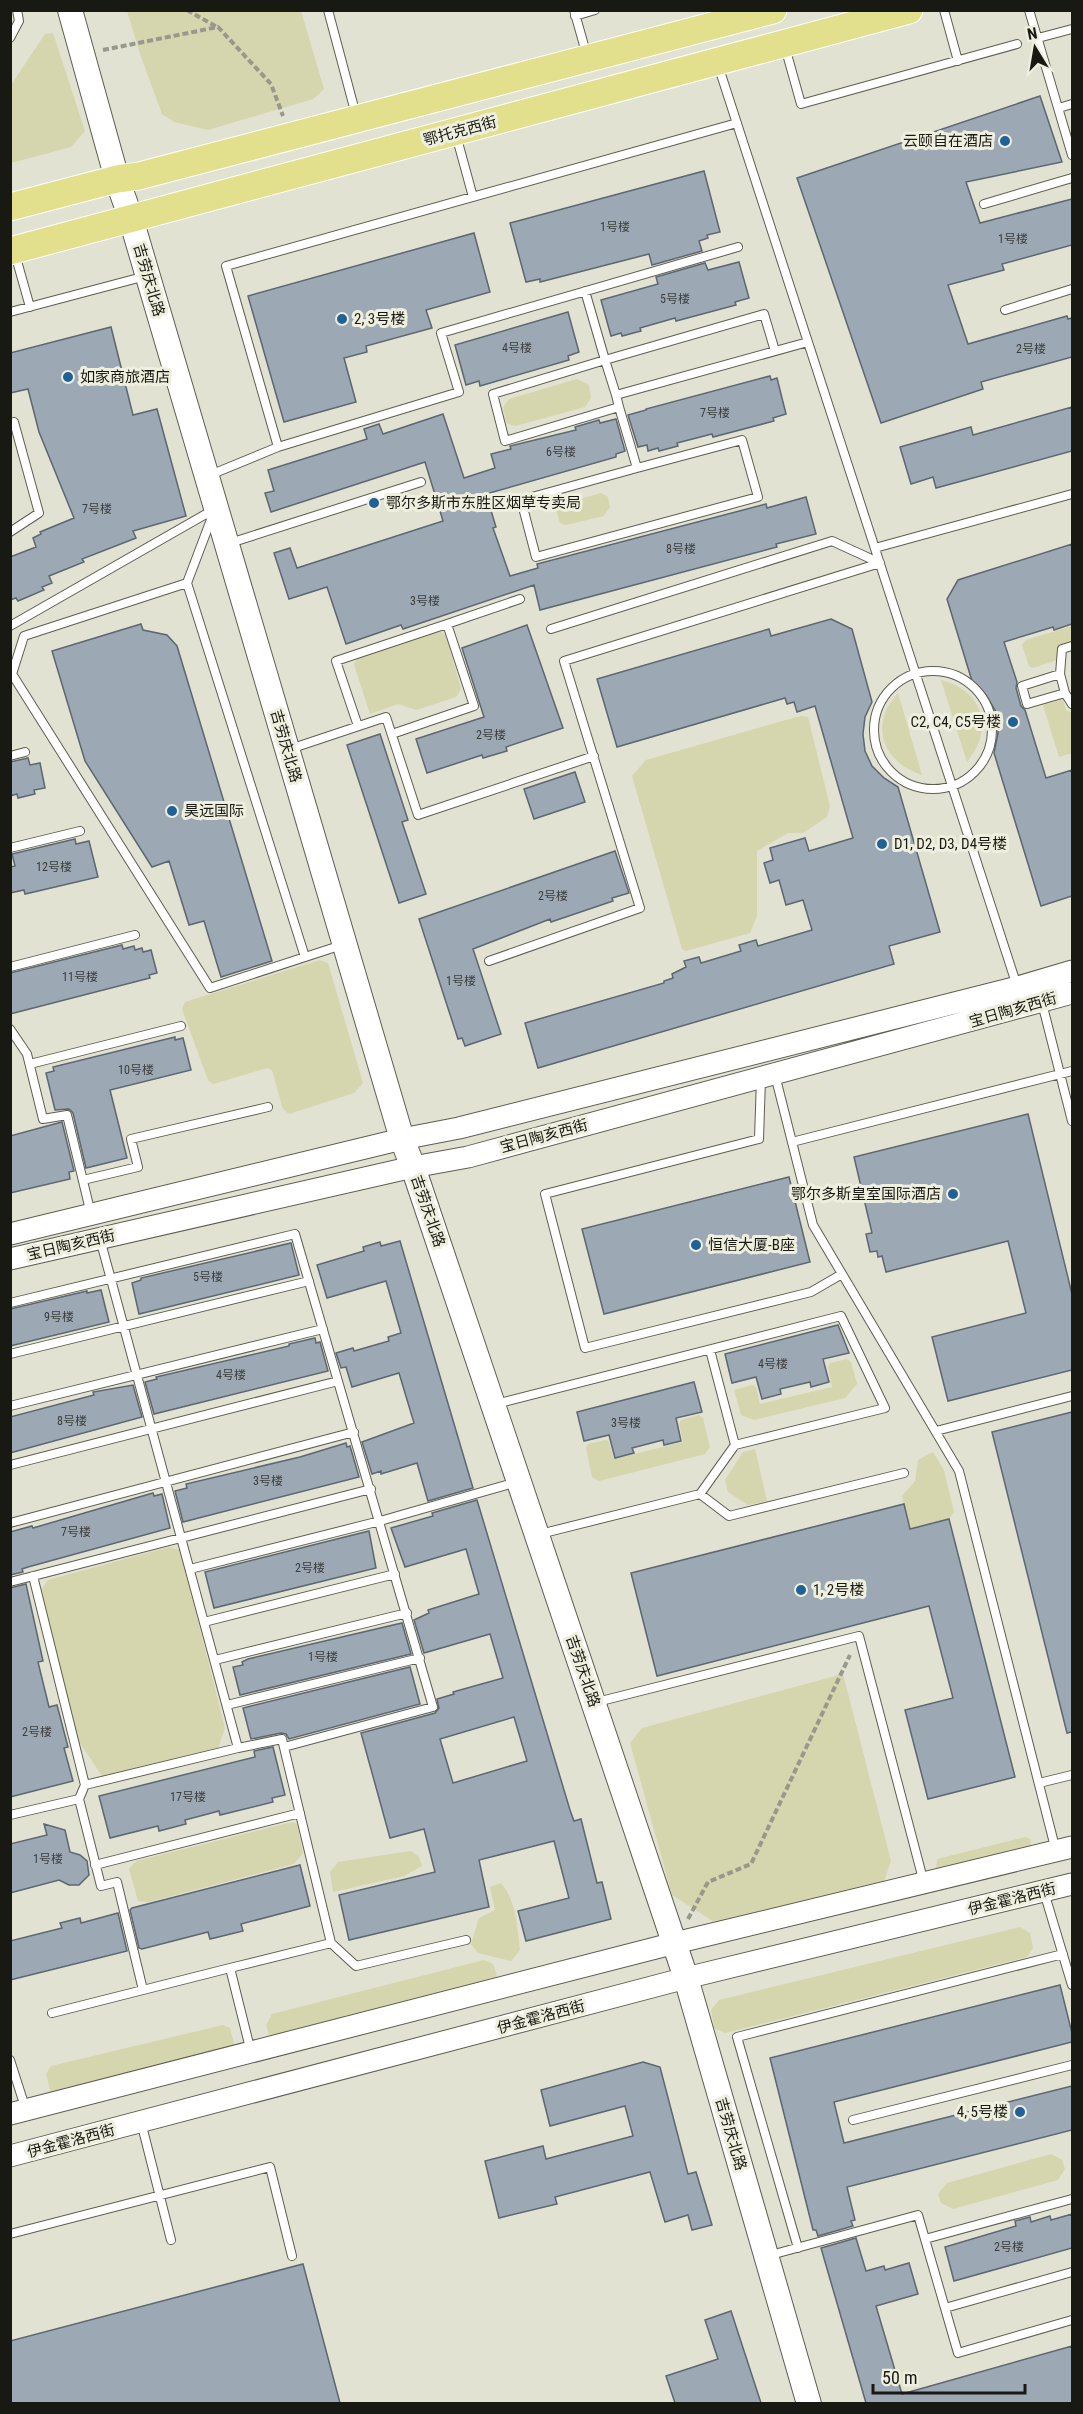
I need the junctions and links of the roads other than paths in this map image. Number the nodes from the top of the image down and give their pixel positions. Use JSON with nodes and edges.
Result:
{"nodes":[{"id":1,"x":17,"y":10,"type":"edge"},
{"id":2,"x":70,"y":10,"type":"edge"},
{"id":3,"x":328,"y":10,"type":"edge"},
{"id":4,"x":595,"y":10,"type":"edge"},
{"id":5,"x":772,"y":10,"type":"edge"},
{"id":6,"x":909,"y":10,"type":"edge"},
{"id":7,"x":944,"y":10,"type":"edge"},
{"id":8,"x":1029,"y":10,"type":"edge"},
{"id":9,"x":575,"y":13,"type":"edge"},
{"id":10,"x":1072,"y":29,"type":"edge"},
{"id":11,"x":1038,"y":38,"type":"junction"},
{"id":12,"x":10,"y":39,"type":"edge"},
{"id":13,"x":784,"y":44,"type":"junction"},
{"id":14,"x":1017,"y":44,"type":"dead end"},
{"id":15,"x":587,"y":59,"type":"junction"},
{"id":16,"x":958,"y":61,"type":"junction"},
{"id":17,"x":717,"y":62,"type":"junction"},
{"id":18,"x":1072,"y":104,"type":"edge"},
{"id":19,"x":1059,"y":108,"type":"junction"},
{"id":20,"x":357,"y":119,"type":"junction"},
{"id":21,"x":737,"y":123,"type":"junction"},
{"id":22,"x":455,"y":132,"type":"junction"},
{"id":23,"x":1072,"y":148,"type":"edge"},
{"id":24,"x":1072,"y":178,"type":"edge"},
{"id":25,"x":117,"y":179,"type":"junction"},
{"id":26,"x":473,"y":197,"type":"junction"},
{"id":27,"x":984,"y":204,"type":"dead end"},
{"id":28,"x":10,"y":207,"type":"edge"},
{"id":29,"x":131,"y":219,"type":"junction"},
{"id":30,"x":738,"y":247,"type":"dead end"},
{"id":31,"x":12,"y":251,"type":"edge"},
{"id":32,"x":147,"y":276,"type":"junction"},
{"id":33,"x":1072,"y":289,"type":"edge"},
{"id":34,"x":585,"y":291,"type":"junction"},
{"id":35,"x":30,"y":307,"type":"junction"},
{"id":36,"x":1005,"y":310,"type":"dead end"},
{"id":37,"x":10,"y":312,"type":"edge"},
{"id":38,"x":808,"y":342,"type":"junction"},
{"id":39,"x":775,"y":351,"type":"junction"},
{"id":40,"x":605,"y":360,"type":"junction"},
{"id":41,"x":616,"y":395,"type":"junction"},
{"id":42,"x":619,"y":407,"type":"junction"},
{"id":43,"x":10,"y":423,"type":"edge"},
{"id":44,"x":278,"y":447,"type":"junction"},
{"id":45,"x":637,"y":468,"type":"junction"},
{"id":46,"x":206,"y":477,"type":"junction"},
{"id":47,"x":421,"y":482,"type":"dead end"},
{"id":48,"x":1072,"y":494,"type":"edge"},
{"id":49,"x":216,"y":508,"type":"junction"},
{"id":50,"x":10,"y":532,"type":"edge"},
{"id":51,"x":226,"y":544,"type":"junction"},
{"id":52,"x":875,"y":548,"type":"junction"},
{"id":53,"x":880,"y":563,"type":"junction"},
{"id":54,"x":188,"y":583,"type":"junction"},
{"id":55,"x":520,"y":599,"type":"dead end"},
{"id":56,"x":447,"y":624,"type":"junction"},
{"id":57,"x":10,"y":626,"type":"edge"},
{"id":58,"x":551,"y":628,"type":"dead end"},
{"id":59,"x":1072,"y":646,"type":"edge"},
{"id":60,"x":915,"y":674,"type":"junction"},
{"id":61,"x":1060,"y":674,"type":"junction"},
{"id":62,"x":1065,"y":693,"type":"junction"},
{"id":63,"x":1072,"y":704,"type":"edge"},
{"id":64,"x":358,"y":726,"type":"junction"},
{"id":65,"x":392,"y":734,"type":"junction"},
{"id":66,"x":287,"y":750,"type":"junction"},
{"id":67,"x":25,"y":752,"type":"dead end"},
{"id":68,"x":10,"y":756,"type":"edge"},
{"id":69,"x":594,"y":756,"type":"junction"},
{"id":70,"x":952,"y":786,"type":"junction"},
{"id":71,"x":80,"y":831,"type":"dead end"},
{"id":72,"x":10,"y":848,"type":"edge"},
{"id":73,"x":135,"y":935,"type":"dead end"},
{"id":74,"x":344,"y":945,"type":"junction"},
{"id":75,"x":305,"y":957,"type":"junction"},
{"id":76,"x":489,"y":961,"type":"dead end"},
{"id":77,"x":10,"y":967,"type":"edge"},
{"id":78,"x":1072,"y":971,"type":"edge"},
{"id":79,"x":1018,"y":987,"type":"junction"},
{"id":80,"x":1072,"y":993,"type":"edge"},
{"id":81,"x":1041,"y":1002,"type":"junction"},
{"id":82,"x":181,"y":1026,"type":"dead end"},
{"id":83,"x":10,"y":1029,"type":"edge"},
{"id":84,"x":14,"y":1041,"type":"edge"},
{"id":85,"x":30,"y":1064,"type":"junction"},
{"id":86,"x":1072,"y":1071,"type":"edge"},
{"id":87,"x":1060,"y":1074,"type":"junction"},
{"id":88,"x":768,"y":1076,"type":"junction"},
{"id":89,"x":268,"y":1107,"type":"dead end"},
{"id":90,"x":1072,"y":1121,"type":"edge"},
{"id":91,"x":402,"y":1140,"type":"junction"},
{"id":92,"x":792,"y":1142,"type":"junction"},
{"id":93,"x":413,"y":1167,"type":"junction"},
{"id":94,"x":83,"y":1180,"type":"junction"},
{"id":95,"x":91,"y":1214,"type":"junction"},
{"id":96,"x":10,"y":1234,"type":"edge"},
{"id":97,"x":100,"y":1239,"type":"junction"},
{"id":98,"x":10,"y":1259,"type":"edge"},
{"id":99,"x":842,"y":1274,"type":"junction"},
{"id":100,"x":111,"y":1280,"type":"junction"},
{"id":101,"x":309,"y":1281,"type":"junction"},
{"id":102,"x":10,"y":1303,"type":"edge"},
{"id":103,"x":124,"y":1326,"type":"junction"},
{"id":104,"x":323,"y":1329,"type":"junction"},
{"id":105,"x":710,"y":1350,"type":"junction"},
{"id":106,"x":10,"y":1354,"type":"edge"},
{"id":107,"x":137,"y":1375,"type":"junction"},
{"id":108,"x":338,"y":1381,"type":"junction"},
{"id":109,"x":1072,"y":1396,"type":"edge"},
{"id":110,"x":493,"y":1405,"type":"junction"},
{"id":111,"x":10,"y":1406,"type":"edge"},
{"id":112,"x":152,"y":1428,"type":"junction"},
{"id":113,"x":936,"y":1431,"type":"junction"},
{"id":114,"x":354,"y":1432,"type":"junction"},
{"id":115,"x":735,"y":1445,"type":"junction"},
{"id":116,"x":10,"y":1465,"type":"edge"},
{"id":117,"x":904,"y":1473,"type":"dead end"},
{"id":118,"x":166,"y":1482,"type":"junction"},
{"id":119,"x":519,"y":1482,"type":"junction"},
{"id":120,"x":371,"y":1489,"type":"junction"},
{"id":121,"x":700,"y":1494,"type":"junction"},
{"id":122,"x":380,"y":1521,"type":"junction"},
{"id":123,"x":10,"y":1523,"type":"edge"},
{"id":124,"x":537,"y":1535,"type":"junction"},
{"id":125,"x":182,"y":1538,"type":"junction"},
{"id":126,"x":189,"y":1569,"type":"junction"},
{"id":127,"x":395,"y":1574,"type":"junction"},
{"id":128,"x":33,"y":1576,"type":"junction"},
{"id":129,"x":10,"y":1582,"type":"edge"},
{"id":130,"x":407,"y":1613,"type":"junction"},
{"id":131,"x":204,"y":1622,"type":"junction"},
{"id":132,"x":420,"y":1658,"type":"junction"},
{"id":133,"x":215,"y":1660,"type":"junction"},
{"id":134,"x":593,"y":1702,"type":"junction"},
{"id":135,"x":227,"y":1706,"type":"junction"},
{"id":136,"x":284,"y":1747,"type":"junction"},
{"id":137,"x":238,"y":1748,"type":"junction"},
{"id":138,"x":1072,"y":1775,"type":"edge"},
{"id":139,"x":1039,"y":1783,"type":"junction"},
{"id":140,"x":85,"y":1785,"type":"junction"},
{"id":141,"x":79,"y":1799,"type":"junction"},
{"id":142,"x":300,"y":1813,"type":"junction"},
{"id":143,"x":10,"y":1815,"type":"edge"},
{"id":144,"x":1064,"y":1849,"type":"edge"},
{"id":145,"x":95,"y":1865,"type":"junction"},
{"id":146,"x":924,"y":1883,"type":"junction"},
{"id":147,"x":1072,"y":1884,"type":"edge"},
{"id":148,"x":1044,"y":1891,"type":"junction"},
{"id":149,"x":466,"y":1940,"type":"dead end"},
{"id":150,"x":331,"y":1942,"type":"junction"},
{"id":151,"x":675,"y":1943,"type":"junction"},
{"id":152,"x":1063,"y":1954,"type":"junction"},
{"id":153,"x":230,"y":1968,"type":"junction"},
{"id":154,"x":686,"y":1978,"type":"junction"},
{"id":155,"x":1072,"y":1984,"type":"edge"},
{"id":156,"x":143,"y":1990,"type":"junction"},
{"id":157,"x":52,"y":2013,"type":"dead end"},
{"id":158,"x":251,"y":2052,"type":"junction"},
{"id":159,"x":11,"y":2061,"type":"edge"},
{"id":160,"x":1072,"y":2065,"type":"edge"},
{"id":161,"x":18,"y":2112,"type":"edge"},
{"id":162,"x":853,"y":2120,"type":"dead end"},
{"id":163,"x":141,"y":2122,"type":"junction"},
{"id":164,"x":10,"y":2156,"type":"edge"},
{"id":165,"x":159,"y":2195,"type":"junction"},
{"id":166,"x":1072,"y":2199,"type":"edge"},
{"id":167,"x":10,"y":2234,"type":"edge"},
{"id":168,"x":925,"y":2239,"type":"junction"},
{"id":169,"x":171,"y":2240,"type":"dead end"},
{"id":170,"x":798,"y":2248,"type":"junction"},
{"id":171,"x":292,"y":2256,"type":"dead end"},
{"id":172,"x":767,"y":2256,"type":"junction"},
{"id":173,"x":1072,"y":2272,"type":"edge"},
{"id":174,"x":945,"y":2308,"type":"junction"},
{"id":175,"x":1072,"y":2320,"type":"edge"},
{"id":176,"x":809,"y":2403,"type":"edge"}],
"edges":[{"from":1,"to":12,"type":"lane"},
{"from":2,"to":25,"type":"main road","name":"吉劳庆北路"},
{"from":3,"to":20,"type":"lane"},
{"from":4,"to":9,"type":"lane"},
{"from":5,"to":15,"type":"main road"},
{"from":6,"to":13,"type":"main road","name":"鄂托克西街"},
{"from":7,"to":16,"type":"lane"},
{"from":8,"to":11,"type":"lane"},
{"from":9,"to":15,"type":"lane"},
{"from":10,"to":11,"type":"lane"},
{"from":11,"to":19,"type":"lane"},
{"from":13,"to":16,"type":"lane"},
{"from":13,"to":17,"type":"main road","name":"鄂托克西街"},
{"from":14,"to":16,"type":"lane"},
{"from":15,"to":20,"type":"main road"},
{"from":17,"to":21,"type":"lane"},
{"from":17,"to":22,"type":"main road","name":"鄂托克西街"},
{"from":18,"to":19,"type":"lane"},
{"from":19,"to":23,"type":"lane"},
{"from":20,"to":25,"type":"main road"},
{"from":21,"to":26,"type":"lane"},
{"from":21,"to":38,"type":"lane"},
{"from":22,"to":26,"type":"lane"},
{"from":22,"to":29,"type":"main road","name":"鄂托克西街"},
{"from":24,"to":27,"type":"lane"},
{"from":25,"to":28,"type":"main road"},
{"from":25,"to":29,"type":"main road","name":"吉劳庆北路"},
{"from":26,"to":44,"type":"lane"},
{"from":29,"to":31,"type":"main road","name":"鄂托克西街"},
{"from":29,"to":32,"type":"main road","name":"吉劳庆北路"},
{"from":30,"to":34,"type":"lane"},
{"from":31,"to":35,"type":"lane"},
{"from":32,"to":35,"type":"lane"},
{"from":32,"to":46,"type":"main road","name":"吉劳庆北路"},
{"from":33,"to":36,"type":"lane"},
{"from":34,"to":40,"type":"lane"},
{"from":34,"to":44,"type":"lane"},
{"from":35,"to":37,"type":"lane"},
{"from":38,"to":39,"type":"lane"},
{"from":38,"to":52,"type":"lane"},
{"from":39,"to":40,"type":"lane"},
{"from":39,"to":41,"type":"lane"},
{"from":40,"to":41,"type":"lane"},
{"from":40,"to":42,"type":"lane"},
{"from":41,"to":42,"type":"lane"},
{"from":42,"to":45,"type":"lane"},
{"from":43,"to":50,"type":"lane"},
{"from":44,"to":46,"type":"lane"},
{"from":45,"to":45,"type":"lane"},
{"from":46,"to":49,"type":"main road","name":"吉劳庆北路"},
{"from":47,"to":51,"type":"lane"},
{"from":48,"to":52,"type":"lane"},
{"from":49,"to":51,"type":"main road","name":"吉劳庆北路"},
{"from":49,"to":54,"type":"lane"},
{"from":49,"to":57,"type":"lane"},
{"from":51,"to":66,"type":"main road","name":"吉劳庆北路"},
{"from":52,"to":53,"type":"lane"},
{"from":53,"to":58,"type":"lane"},
{"from":53,"to":60,"type":"lane"},
{"from":53,"to":69,"type":"lane"},
{"from":54,"to":75,"type":"lane"},
{"from":54,"to":75,"type":"lane"},
{"from":55,"to":56,"type":"lane"},
{"from":56,"to":64,"type":"lane"},
{"from":56,"to":65,"type":"lane"},
{"from":59,"to":61,"type":"lane"},
{"from":60,"to":70,"type":"lane"},
{"from":60,"to":70,"type":"lane"},
{"from":60,"to":70,"type":"lane"},
{"from":61,"to":62,"type":"lane"},
{"from":61,"to":62,"type":"lane"},
{"from":62,"to":63,"type":"lane"},
{"from":64,"to":65,"type":"lane"},
{"from":64,"to":66,"type":"lane"},
{"from":65,"to":69,"type":"lane"},
{"from":66,"to":74,"type":"main road","name":"吉劳庆北路"},
{"from":67,"to":68,"type":"lane"},
{"from":69,"to":76,"type":"lane"},
{"from":70,"to":79,"type":"lane"},
{"from":71,"to":72,"type":"lane"},
{"from":73,"to":77,"type":"lane"},
{"from":74,"to":75,"type":"lane"},
{"from":74,"to":91,"type":"main road","name":"吉劳庆北路"},
{"from":78,"to":79,"type":"street","name":"宝日陶亥西街"},
{"from":79,"to":91,"type":"street","name":"宝日陶亥西街"},
{"from":80,"to":81,"type":"street","name":"宝日陶亥西街"},
{"from":81,"to":87,"type":"lane"},
{"from":81,"to":88,"type":"street","name":"宝日陶亥西街"},
{"from":82,"to":85,"type":"lane"},
{"from":83,"to":84,"type":"lane"},
{"from":84,"to":85,"type":"lane"},
{"from":85,"to":94,"type":"lane"},
{"from":86,"to":87,"type":"lane"},
{"from":87,"to":90,"type":"lane"},
{"from":87,"to":92,"type":"lane"},
{"from":88,"to":92,"type":"lane"},
{"from":88,"to":93,"type":"street","name":"宝日陶亥西街"},
{"from":88,"to":99,"type":"lane"},
{"from":89,"to":94,"type":"lane"},
{"from":91,"to":93,"type":"main road","name":"吉劳庆北路"},
{"from":91,"to":95,"type":"street","name":"宝日陶亥西街"},
{"from":92,"to":99,"type":"lane"},
{"from":93,"to":97,"type":"street","name":"宝日陶亥西街"},
{"from":93,"to":110,"type":"main road","name":"吉劳庆北路"},
{"from":94,"to":95,"type":"lane"},
{"from":95,"to":96,"type":"street","name":"宝日陶亥西街"},
{"from":97,"to":98,"type":"street","name":"宝日陶亥西街"},
{"from":97,"to":100,"type":"lane"},
{"from":99,"to":113,"type":"lane"},
{"from":100,"to":101,"type":"lane"},
{"from":100,"to":102,"type":"lane"},
{"from":100,"to":103,"type":"lane"},
{"from":101,"to":103,"type":"lane"},
{"from":101,"to":104,"type":"lane"},
{"from":103,"to":106,"type":"lane"},
{"from":103,"to":107,"type":"lane"},
{"from":104,"to":107,"type":"lane"},
{"from":104,"to":108,"type":"lane"},
{"from":105,"to":110,"type":"lane"},
{"from":105,"to":115,"type":"lane"},
{"from":105,"to":115,"type":"lane"},
{"from":107,"to":111,"type":"lane"},
{"from":107,"to":112,"type":"lane"},
{"from":108,"to":112,"type":"lane"},
{"from":108,"to":114,"type":"lane"},
{"from":109,"to":113,"type":"lane"},
{"from":110,"to":119,"type":"main road","name":"吉劳庆北路"},
{"from":112,"to":116,"type":"lane"},
{"from":112,"to":118,"type":"lane"},
{"from":113,"to":139,"type":"lane"},
{"from":114,"to":118,"type":"lane"},
{"from":114,"to":120,"type":"lane"},
{"from":115,"to":121,"type":"lane"},
{"from":117,"to":121,"type":"lane"},
{"from":118,"to":123,"type":"lane"},
{"from":118,"to":125,"type":"lane"},
{"from":119,"to":122,"type":"lane"},
{"from":119,"to":124,"type":"main road","name":"吉劳庆北路"},
{"from":120,"to":122,"type":"lane"},
{"from":120,"to":125,"type":"lane"},
{"from":121,"to":124,"type":"lane"},
{"from":122,"to":126,"type":"lane"},
{"from":122,"to":127,"type":"lane"},
{"from":124,"to":134,"type":"main road","name":"吉劳庆北路"},
{"from":125,"to":126,"type":"lane"},
{"from":125,"to":128,"type":"lane"},
{"from":126,"to":131,"type":"lane"},
{"from":127,"to":130,"type":"lane"},
{"from":127,"to":131,"type":"lane"},
{"from":128,"to":129,"type":"lane"},
{"from":128,"to":140,"type":"lane"},
{"from":130,"to":132,"type":"lane"},
{"from":130,"to":133,"type":"lane"},
{"from":131,"to":133,"type":"lane"},
{"from":132,"to":135,"type":"lane"},
{"from":132,"to":136,"type":"lane"},
{"from":133,"to":135,"type":"lane"},
{"from":134,"to":146,"type":"lane"},
{"from":134,"to":151,"type":"main road","name":"吉劳庆北路"},
{"from":135,"to":137,"type":"lane"},
{"from":136,"to":137,"type":"lane"},
{"from":136,"to":142,"type":"lane"},
{"from":137,"to":140,"type":"lane"},
{"from":138,"to":139,"type":"lane"},
{"from":139,"to":144,"type":"lane"},
{"from":140,"to":141,"type":"lane"},
{"from":141,"to":143,"type":"lane"},
{"from":141,"to":145,"type":"lane"},
{"from":142,"to":145,"type":"lane"},
{"from":142,"to":150,"type":"lane"},
{"from":144,"to":146,"type":"street"},
{"from":145,"to":156,"type":"lane"},
{"from":146,"to":151,"type":"street"},
{"from":147,"to":148,"type":"street","name":"伊金霍洛西街"},
{"from":148,"to":152,"type":"lane"},
{"from":148,"to":154,"type":"street","name":"伊金霍洛西街"},
{"from":149,"to":150,"type":"lane"},
{"from":150,"to":153,"type":"lane"},
{"from":151,"to":154,"type":"main road","name":"吉劳庆北路"},
{"from":151,"to":158,"type":"street"},
{"from":152,"to":155,"type":"lane"},
{"from":152,"to":170,"type":"lane"},
{"from":153,"to":156,"type":"lane"},
{"from":153,"to":158,"type":"lane"},
{"from":154,"to":163,"type":"street","name":"伊金霍洛西街"},
{"from":154,"to":172,"type":"main road","name":"吉劳庆北路"},
{"from":156,"to":157,"type":"lane"},
{"from":158,"to":161,"type":"street"},
{"from":159,"to":161,"type":"lane"},
{"from":160,"to":162,"type":"lane"},
{"from":163,"to":164,"type":"street","name":"伊金霍洛西街"},
{"from":163,"to":165,"type":"lane"},
{"from":165,"to":167,"type":"lane"},
{"from":165,"to":169,"type":"lane"},
{"from":165,"to":171,"type":"lane"},
{"from":166,"to":168,"type":"lane"},
{"from":168,"to":170,"type":"lane"},
{"from":168,"to":174,"type":"lane"},
{"from":170,"to":172,"type":"lane"},
{"from":172,"to":176,"type":"main road","name":"吉劳庆北路"},
{"from":173,"to":174,"type":"lane"},
{"from":174,"to":175,"type":"lane"}]}
